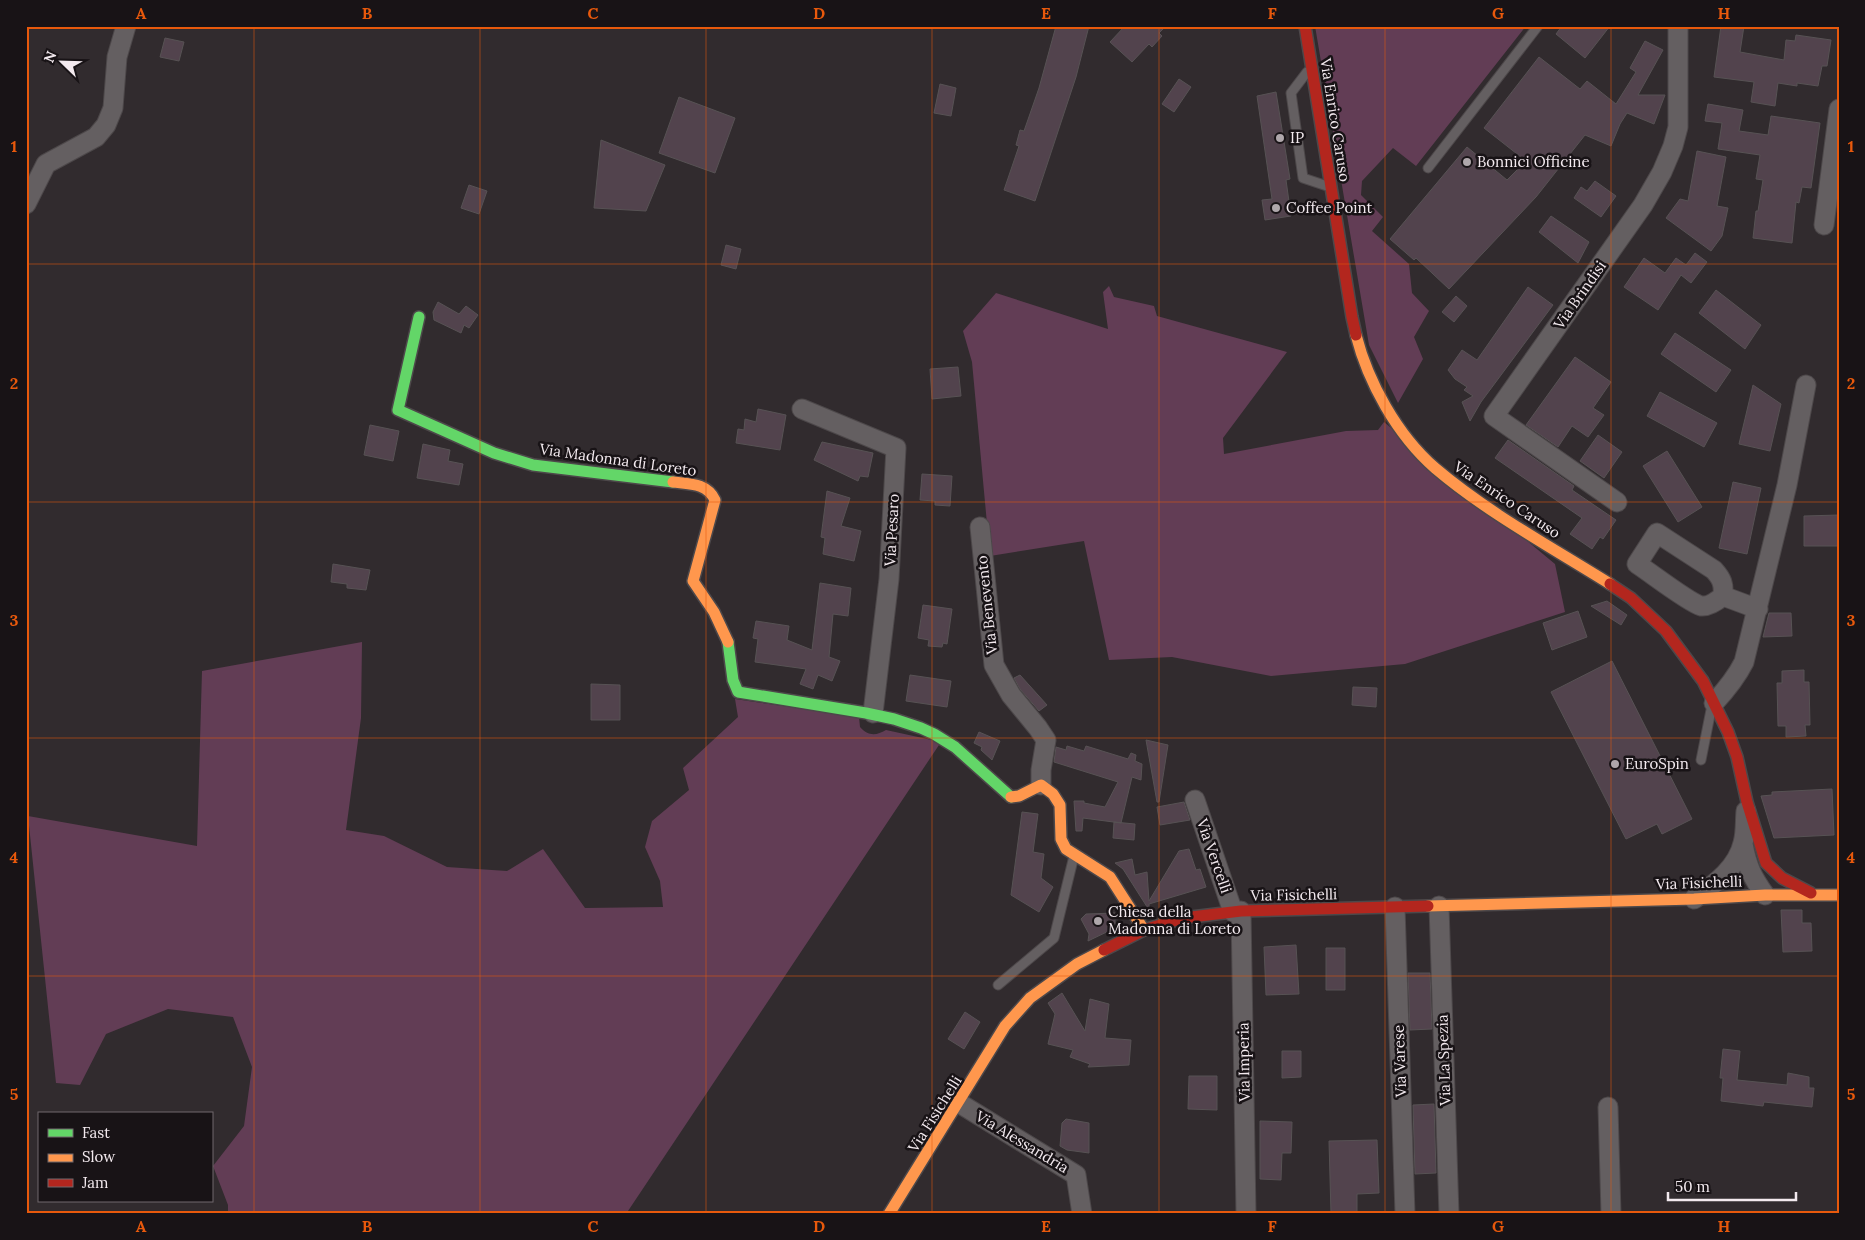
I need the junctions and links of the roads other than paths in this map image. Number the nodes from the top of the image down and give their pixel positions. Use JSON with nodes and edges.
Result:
{"nodes":[{"id":1,"x":126,"y":26,"type":"edge"},
{"id":2,"x":1305,"y":26,"type":"edge"},
{"id":3,"x":1538,"y":26,"type":"edge"},
{"id":4,"x":1678,"y":26,"type":"edge"},
{"id":5,"x":1311,"y":66,"type":"junction"},
{"id":6,"x":1839,"y":109,"type":"edge"},
{"id":7,"x":1428,"y":168,"type":"dead end"},
{"id":8,"x":1331,"y":187,"type":"junction"},
{"id":9,"x":26,"y":204,"type":"edge"},
{"id":10,"x":1824,"y":225,"type":"dead end"},
{"id":11,"x":419,"y":318,"type":"dead end"},
{"id":12,"x":1806,"y":385,"type":"dead end"},
{"id":13,"x":802,"y":410,"type":"dead end"},
{"id":14,"x":1617,"y":502,"type":"dead end"},
{"id":15,"x":980,"y":527,"type":"dead end"},
{"id":16,"x":1723,"y":596,"type":"dead end"},
{"id":17,"x":1758,"y":609,"type":"junction"},
{"id":18,"x":1714,"y":703,"type":"junction"},
{"id":19,"x":873,"y":713,"type":"junction"},
{"id":20,"x":1702,"y":760,"type":"dead end"},
{"id":21,"x":1041,"y":785,"type":"junction"},
{"id":22,"x":1196,"y":800,"type":"dead end"},
{"id":23,"x":1747,"y":802,"type":"junction"},
{"id":24,"x":1743,"y":844,"type":"junction"},
{"id":25,"x":1075,"y":854,"type":"junction"},
{"id":26,"x":1766,"y":863,"type":"junction"},
{"id":27,"x":1839,"y":895,"type":"edge"},
{"id":28,"x":1765,"y":896,"type":"junction"},
{"id":29,"x":1816,"y":896,"type":"junction"},
{"id":30,"x":1694,"y":899,"type":"junction"},
{"id":31,"x":1439,"y":906,"type":"junction"},
{"id":32,"x":1395,"y":907,"type":"junction"},
{"id":33,"x":1237,"y":912,"type":"junction"},
{"id":34,"x":1144,"y":930,"type":"junction"},
{"id":35,"x":998,"y":985,"type":"dead end"},
{"id":36,"x":959,"y":1103,"type":"junction"},
{"id":37,"x":1608,"y":1107,"type":"dead end"},
{"id":38,"x":889,"y":1214,"type":"edge"},
{"id":39,"x":1082,"y":1214,"type":"edge"},
{"id":40,"x":1246,"y":1214,"type":"edge"},
{"id":41,"x":1405,"y":1214,"type":"edge"},
{"id":42,"x":1450,"y":1214,"type":"edge"},
{"id":43,"x":1611,"y":1214,"type":"edge"}],
"edges":[{"from":1,"to":9,"type":"street"},
{"from":2,"to":5,"type":"street","name":"Via Enrico Caruso"},
{"from":3,"to":7,"type":"lane"},
{"from":4,"to":14,"type":"street","name":"Via Brindisi"},
{"from":5,"to":8,"type":"street","name":"Via Enrico Caruso"},
{"from":5,"to":8,"type":"lane"},
{"from":6,"to":10,"type":"street"},
{"from":8,"to":18,"type":"street","name":"Via Enrico Caruso"},
{"from":11,"to":19,"type":"street","name":"Via Madonna di Loreto"},
{"from":12,"to":17,"type":"street"},
{"from":13,"to":19,"type":"street","name":"Via Pesaro"},
{"from":15,"to":21,"type":"street","name":"Via Benevento"},
{"from":16,"to":17,"type":"street"},
{"from":17,"to":18,"type":"street"},
{"from":18,"to":20,"type":"lane"},
{"from":18,"to":23,"type":"street","name":"Via Enrico Caruso"},
{"from":19,"to":21,"type":"street","name":"Via Madonna di Loreto"},
{"from":21,"to":25,"type":"street"},
{"from":22,"to":33,"type":"street","name":"Via Vercelli"},
{"from":23,"to":24,"type":"street"},
{"from":23,"to":26,"type":"street","name":"Via Enrico Caruso"},
{"from":24,"to":28,"type":"street"},
{"from":24,"to":30,"type":"street"},
{"from":25,"to":34,"type":"street"},
{"from":25,"to":35,"type":"lane"},
{"from":26,"to":28,"type":"street"},
{"from":26,"to":29,"type":"street"},
{"from":27,"to":29,"type":"street","name":"Via Fisichelli"},
{"from":28,"to":29,"type":"street","name":"Via Fisichelli"},
{"from":28,"to":30,"type":"street","name":"Via Fisichelli"},
{"from":30,"to":31,"type":"street","name":"Via Fisichelli"},
{"from":31,"to":32,"type":"street","name":"Via Fisichelli"},
{"from":31,"to":42,"type":"street","name":"Via La Spezia"},
{"from":32,"to":33,"type":"street","name":"Via Fisichelli"},
{"from":32,"to":41,"type":"street","name":"Via Varese"},
{"from":33,"to":34,"type":"street","name":"Via Fisichelli"},
{"from":33,"to":40,"type":"street","name":"Via Imperia"},
{"from":34,"to":36,"type":"street","name":"Via Fisichelli"},
{"from":36,"to":38,"type":"street","name":"Via Fisichelli"},
{"from":36,"to":39,"type":"street","name":"Via Alessandria"},
{"from":37,"to":43,"type":"street"}]}
